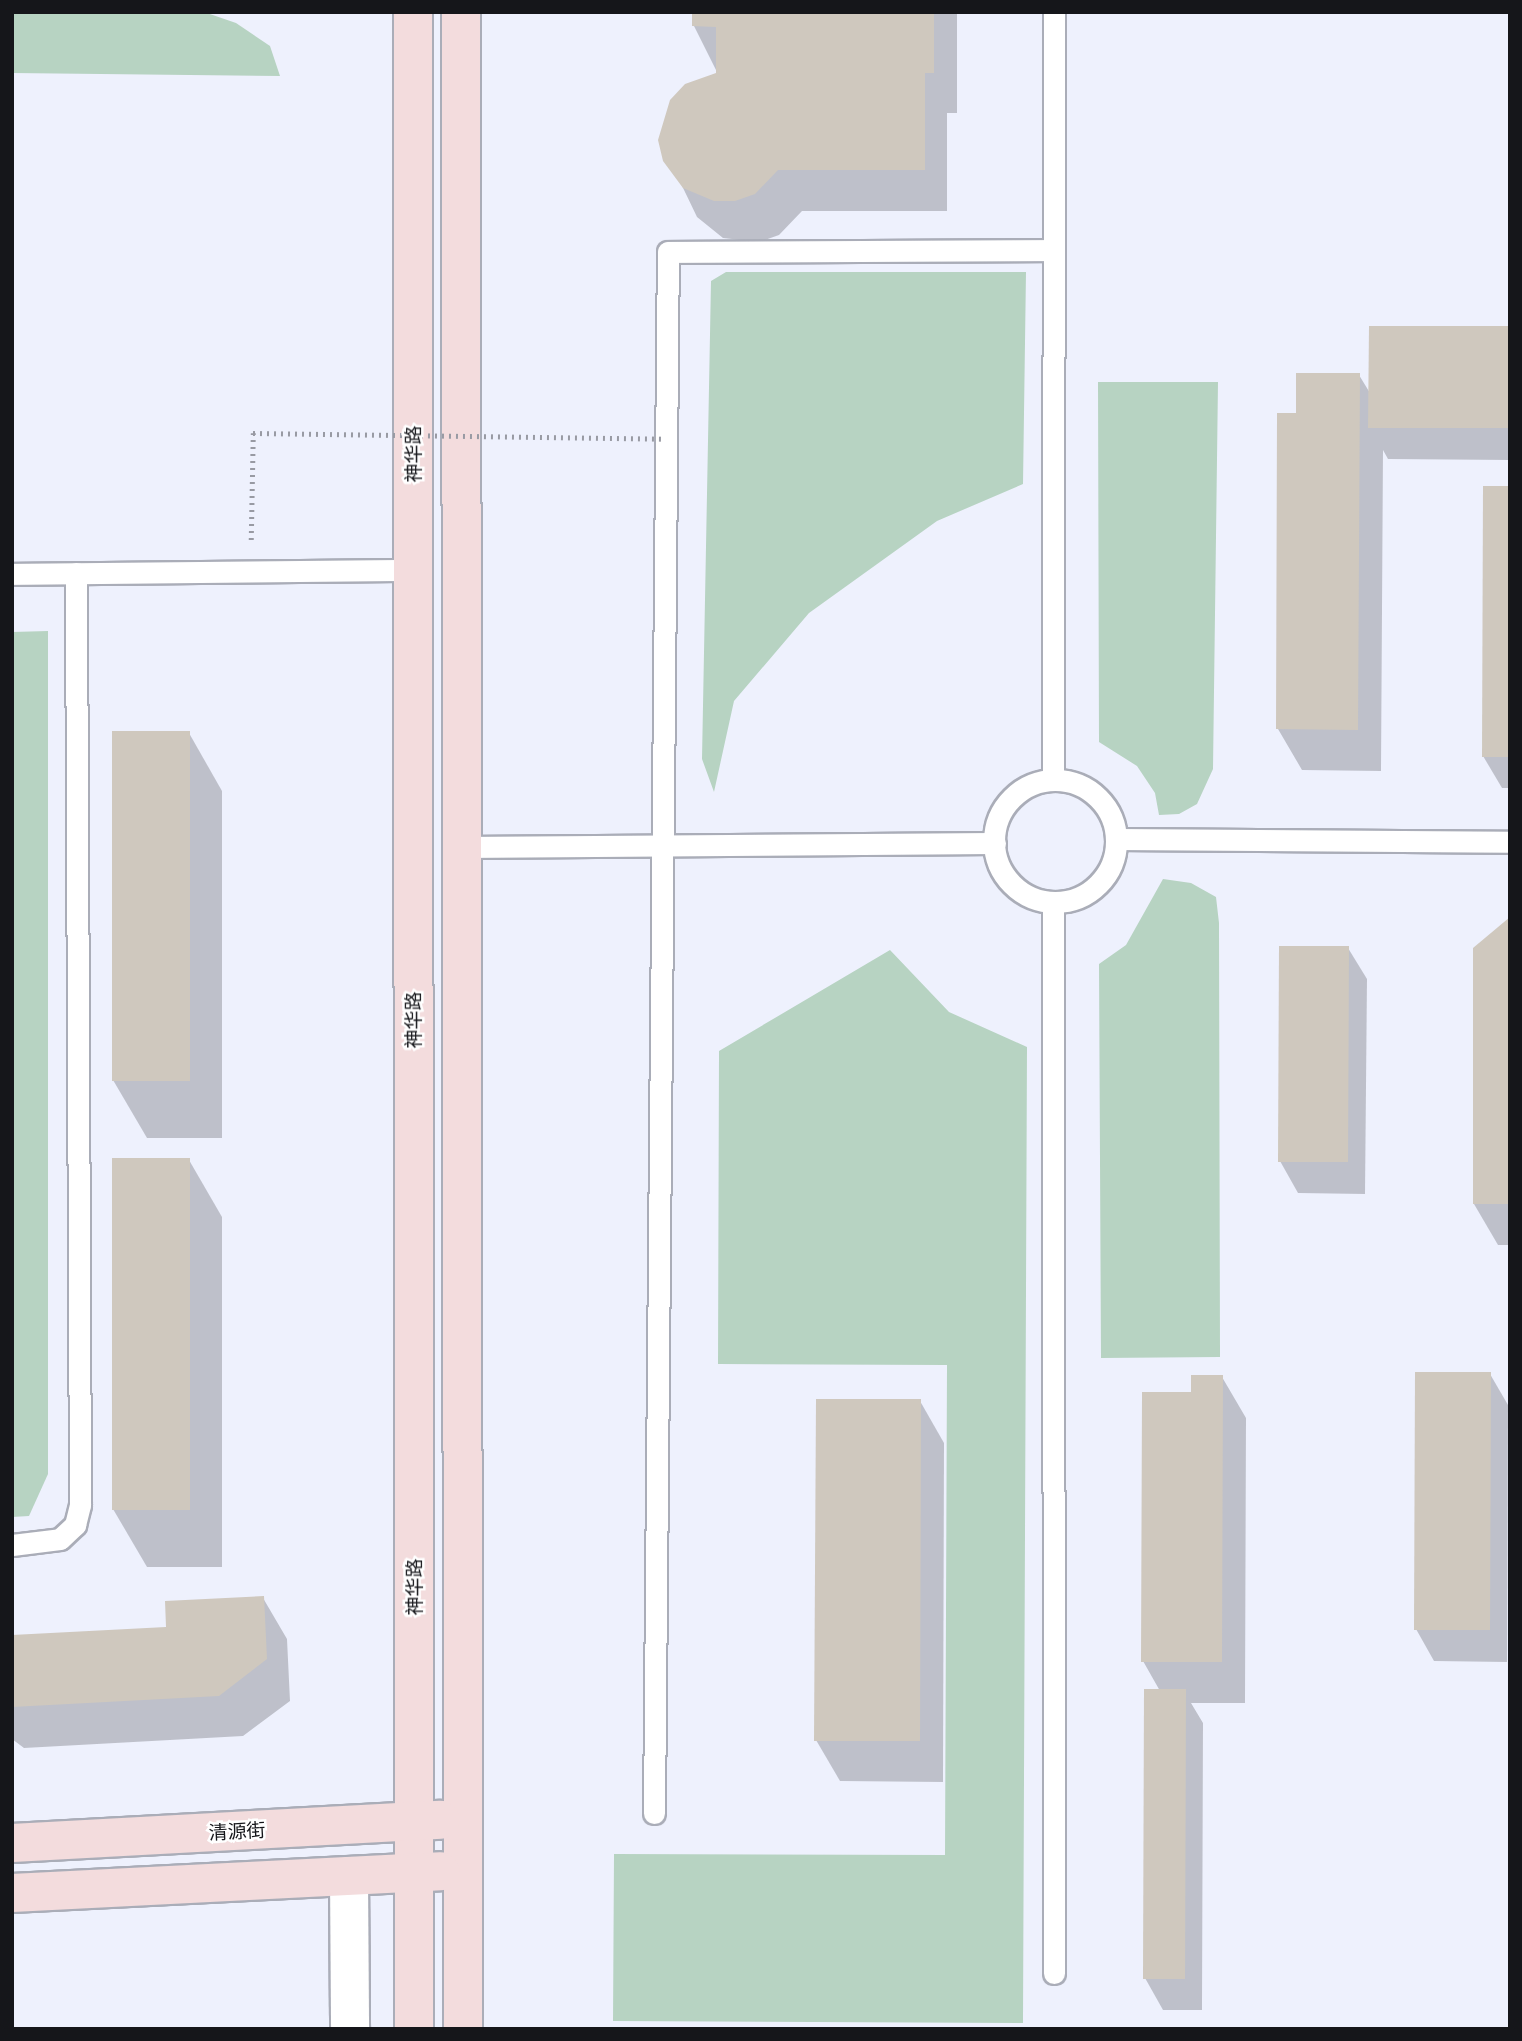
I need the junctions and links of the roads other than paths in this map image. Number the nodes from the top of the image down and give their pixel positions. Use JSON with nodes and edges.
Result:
{"nodes":[{"id":1,"x":412,"y":12,"type":"edge"},
{"id":2,"x":461,"y":12,"type":"edge"},
{"id":3,"x":1054,"y":12,"type":"edge"},
{"id":4,"x":1054,"y":250,"type":"junction"},
{"id":5,"x":413,"y":570,"type":"junction"},
{"id":6,"x":76,"y":573,"type":"junction"},
{"id":7,"x":12,"y":574,"type":"edge"},
{"id":8,"x":1053,"y":780,"type":"junction"},
{"id":9,"x":1116,"y":839,"type":"junction"},
{"id":10,"x":1510,"y":842,"type":"edge"},
{"id":11,"x":995,"y":843,"type":"junction"},
{"id":12,"x":662,"y":846,"type":"junction"},
{"id":13,"x":462,"y":847,"type":"junction"},
{"id":14,"x":1053,"y":902,"type":"junction"},
{"id":15,"x":12,"y":1545,"type":"edge"},
{"id":16,"x":654,"y":1813,"type":"dead end"},
{"id":17,"x":463,"y":1819,"type":"junction"},
{"id":18,"x":414,"y":1822,"type":"junction"},
{"id":19,"x":12,"y":1843,"type":"edge"},
{"id":20,"x":463,"y":1870,"type":"junction"},
{"id":21,"x":414,"y":1872,"type":"junction"},
{"id":22,"x":349,"y":1876,"type":"junction"},
{"id":23,"x":12,"y":1893,"type":"edge"},
{"id":24,"x":1054,"y":1973,"type":"dead end"},
{"id":25,"x":350,"y":2029,"type":"edge"},
{"id":26,"x":414,"y":2029,"type":"edge"},
{"id":27,"x":463,"y":2029,"type":"edge"}],
"edges":[{"from":1,"to":5,"type":"main road","name":"神华路"},
{"from":2,"to":13,"type":"main road"},
{"from":3,"to":4,"type":"lane"},
{"from":4,"to":8,"type":"lane"},
{"from":4,"to":12,"type":"lane"},
{"from":5,"to":6,"type":"lane"},
{"from":5,"to":18,"type":"main road","name":"神华路"},
{"from":6,"to":7,"type":"lane"},
{"from":6,"to":15,"type":"lane"},
{"from":8,"to":9,"type":"lane"},
{"from":8,"to":11,"type":"lane"},
{"from":9,"to":10,"type":"lane"},
{"from":9,"to":14,"type":"lane"},
{"from":11,"to":12,"type":"lane"},
{"from":11,"to":14,"type":"lane"},
{"from":12,"to":13,"type":"lane"},
{"from":12,"to":16,"type":"lane"},
{"from":13,"to":17,"type":"main road"},
{"from":14,"to":24,"type":"lane"},
{"from":17,"to":18,"type":"main road","name":"清源街"},
{"from":17,"to":20,"type":"main road"},
{"from":18,"to":19,"type":"main road","name":"清源街"},
{"from":18,"to":21,"type":"main road","name":"神华路"},
{"from":20,"to":21,"type":"main road"},
{"from":20,"to":27,"type":"main road"},
{"from":21,"to":22,"type":"main road"},
{"from":21,"to":26,"type":"main road","name":"神华路"},
{"from":22,"to":23,"type":"main road"},
{"from":22,"to":25,"type":"street"}]}
